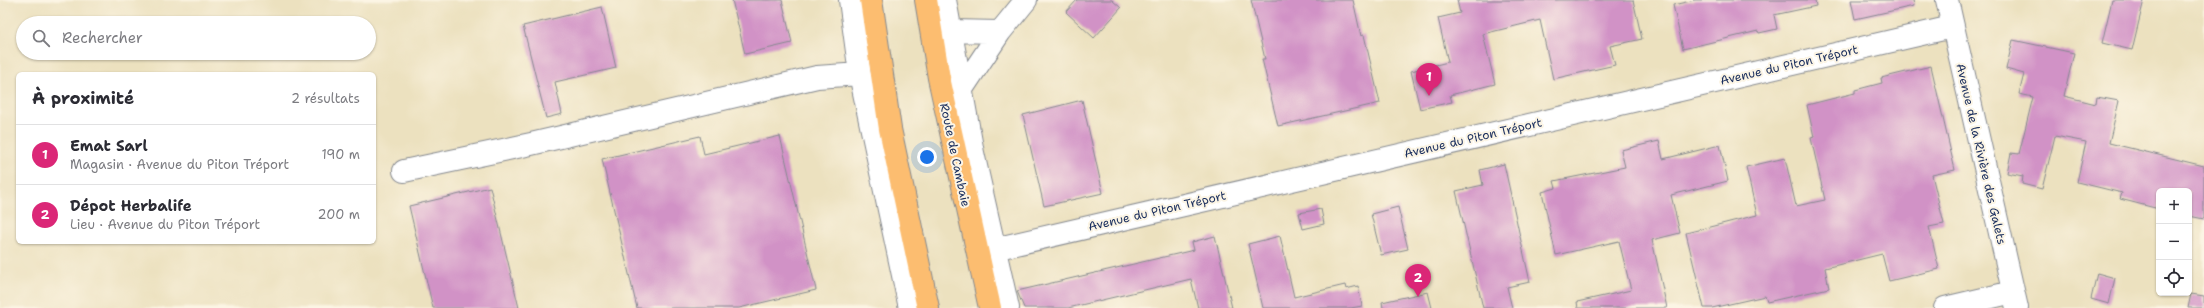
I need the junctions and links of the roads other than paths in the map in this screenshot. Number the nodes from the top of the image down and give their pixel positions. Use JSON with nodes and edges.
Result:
{"nodes":[{"id":1,"x":850,"y":0,"type":"edge"},
{"id":2,"x":871,"y":0,"type":"edge"},
{"id":3,"x":926,"y":0,"type":"edge"},
{"id":4,"x":945,"y":0,"type":"edge"},
{"id":5,"x":1026,"y":0,"type":"edge"},
{"id":6,"x":1947,"y":0,"type":"edge"},
{"id":7,"x":1952,"y":27,"type":"junction"},
{"id":8,"x":950,"y":31,"type":"junction"},
{"id":9,"x":1000,"y":32,"type":"junction"},
{"id":10,"x":860,"y":74,"type":"junction"},
{"id":11,"x":962,"y":89,"type":"junction"},
{"id":12,"x":404,"y":171,"type":"dead end"},
{"id":13,"x":994,"y":249,"type":"junction"},
{"id":14,"x":2015,"y":300,"type":"edge"},
{"id":15,"x":910,"y":308,"type":"edge"},
{"id":16,"x":928,"y":308,"type":"edge"},
{"id":17,"x":990,"y":308,"type":"edge"},
{"id":18,"x":1008,"y":308,"type":"edge"},
{"id":19,"x":1945,"y":308,"type":"edge"}],
"edges":[{"from":1,"to":10,"type":"street"},
{"from":2,"to":16,"type":"main road"},
{"from":3,"to":17,"type":"main road","name":"Route de Cambaie"},
{"from":4,"to":8,"type":"street"},
{"from":5,"to":9,"type":"street","name":"Route de Cambaie"},
{"from":6,"to":7,"type":"street","name":"Avenue de la Rivière des Galets"},
{"from":7,"to":13,"type":"street","name":"Avenue du Piton Tréport"},
{"from":7,"to":14,"type":"street","name":"Avenue de la Rivière des Galets"},
{"from":8,"to":9,"type":"street"},
{"from":8,"to":11,"type":"street"},
{"from":9,"to":11,"type":"street","name":"Route de Cambaie"},
{"from":10,"to":12,"type":"street"},
{"from":10,"to":15,"type":"street"},
{"from":11,"to":13,"type":"street"},
{"from":13,"to":18,"type":"street"},
{"from":14,"to":19,"type":"street"}]}
